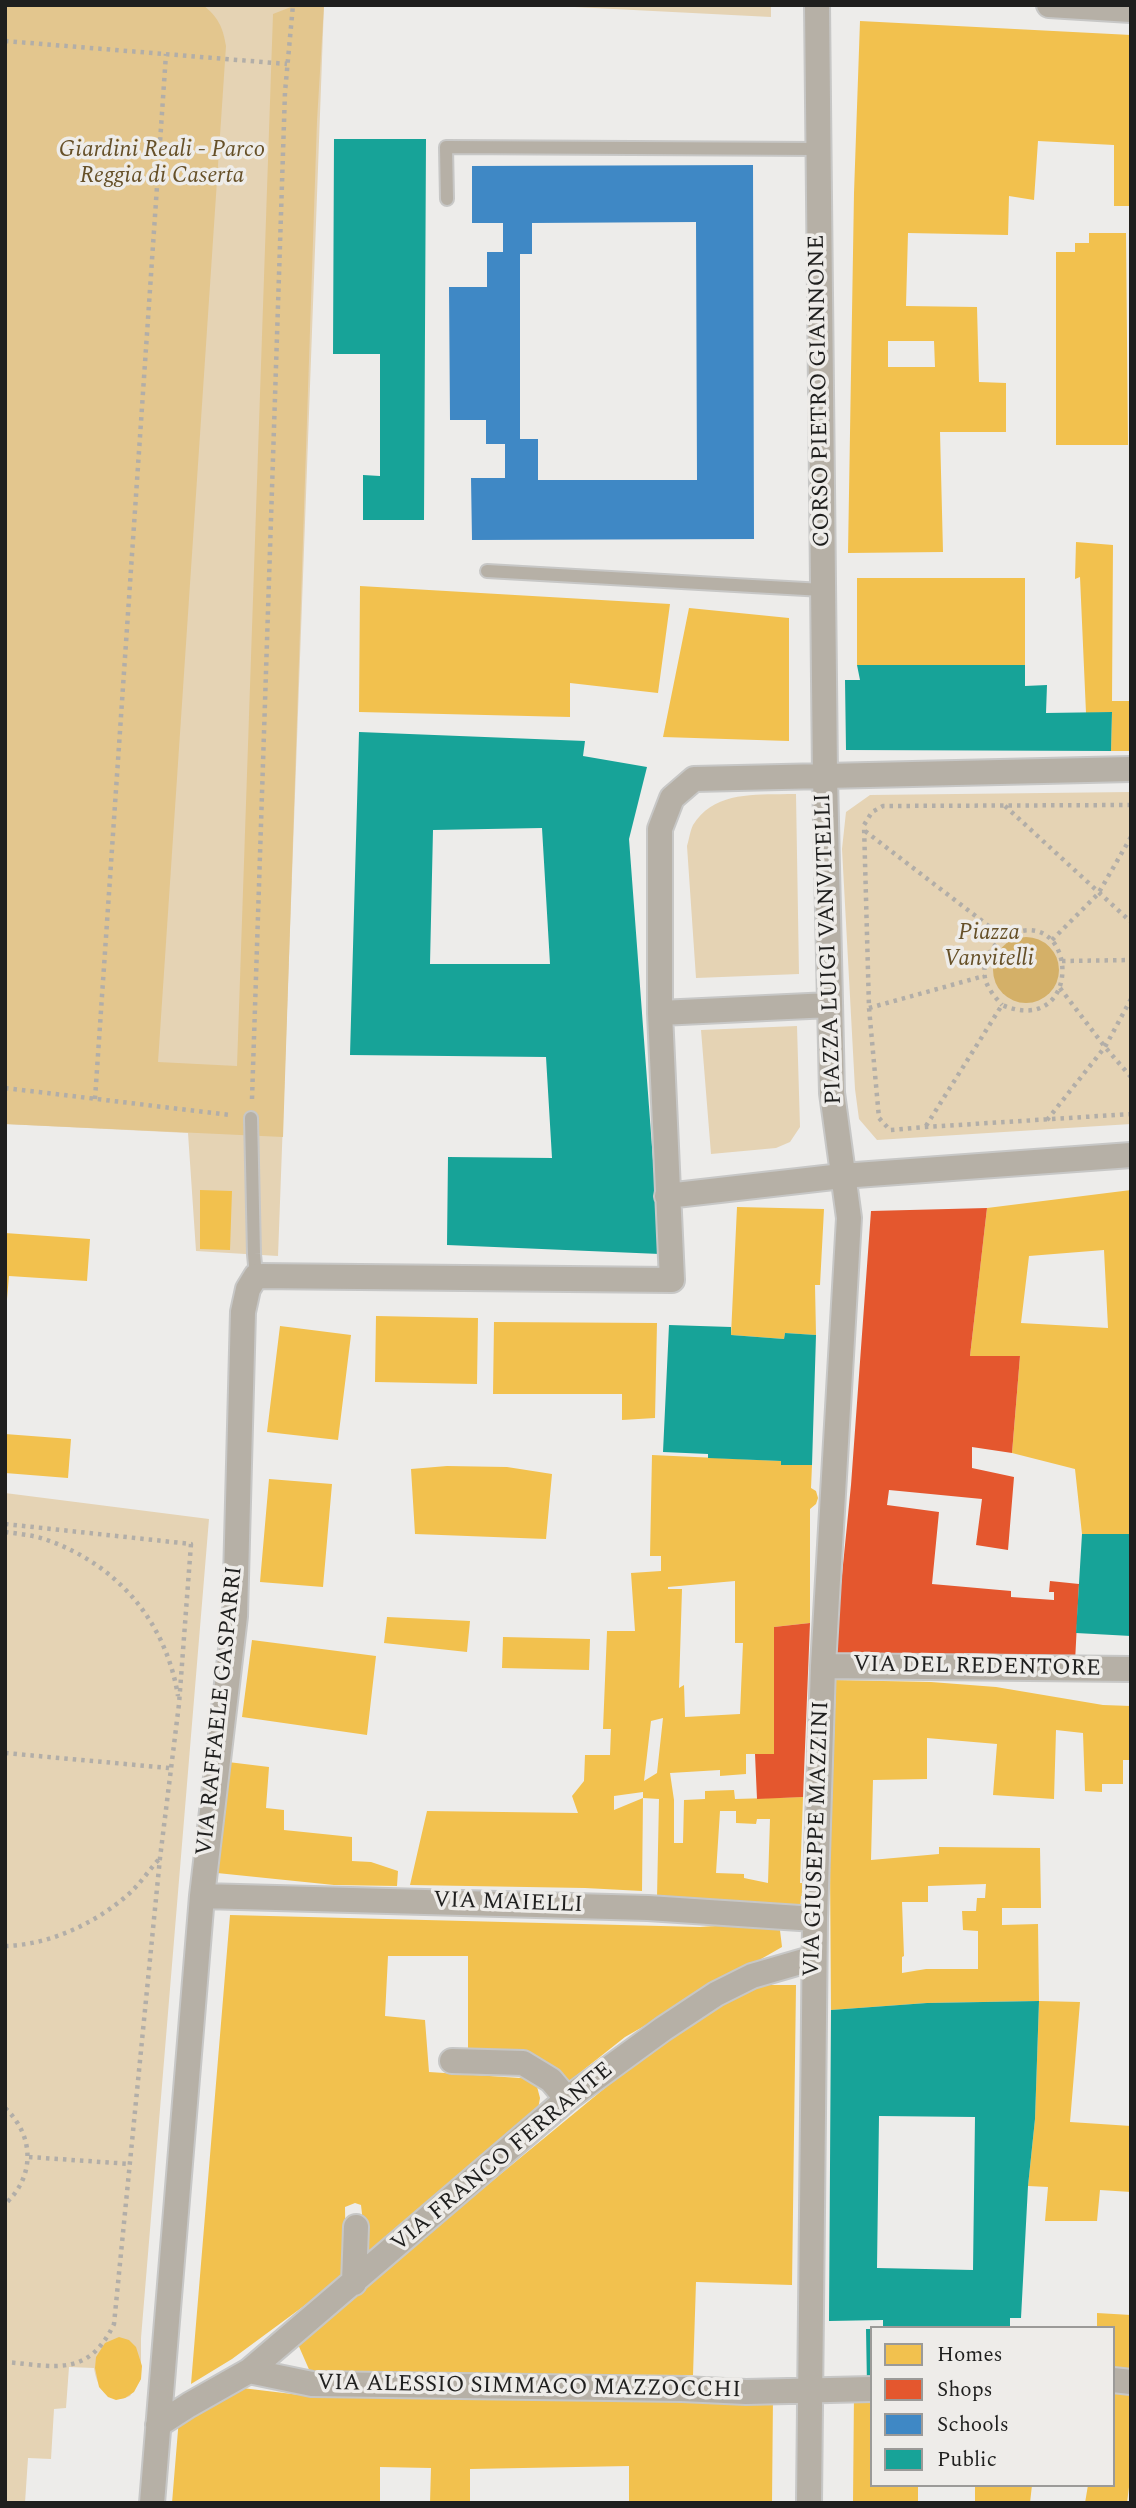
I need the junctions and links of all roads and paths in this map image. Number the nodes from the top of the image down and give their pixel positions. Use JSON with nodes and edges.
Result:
{"nodes":[{"id":1,"x":293,"y":5,"type":"edge"},
{"id":2,"x":817,"y":5,"type":"edge"},
{"id":3,"x":1049,"y":5,"type":"edge"},
{"id":4,"x":1131,"y":10,"type":"edge"},
{"id":5,"x":5,"y":41,"type":"edge"},
{"id":6,"x":166,"y":54,"type":"junction"},
{"id":7,"x":288,"y":64,"type":"junction"},
{"id":8,"x":818,"y":149,"type":"junction"},
{"id":9,"x":447,"y":199,"type":"dead end"},
{"id":10,"x":487,"y":571,"type":"dead end"},
{"id":11,"x":823,"y":590,"type":"junction"},
{"id":12,"x":1131,"y":769,"type":"edge"},
{"id":13,"x":825,"y":776,"type":"junction"},
{"id":14,"x":1004,"y":805,"type":"junction"},
{"id":15,"x":1131,"y":805,"type":"edge"},
{"id":16,"x":864,"y":831,"type":"junction"},
{"id":17,"x":1131,"y":837,"type":"edge"},
{"id":18,"x":1098,"y":894,"type":"junction"},
{"id":19,"x":1131,"y":922,"type":"edge"},
{"id":20,"x":1003,"y":938,"type":"junction"},
{"id":21,"x":1052,"y":940,"type":"junction"},
{"id":22,"x":1131,"y":960,"type":"edge"},
{"id":23,"x":1062,"y":961,"type":"junction"},
{"id":24,"x":984,"y":976,"type":"junction"},
{"id":25,"x":1060,"y":988,"type":"junction"},
{"id":26,"x":1131,"y":999,"type":"edge"},
{"id":27,"x":830,"y":1005,"type":"junction"},
{"id":28,"x":1002,"y":1005,"type":"junction"},
{"id":29,"x":870,"y":1008,"type":"junction"},
{"id":30,"x":660,"y":1013,"type":"junction"},
{"id":31,"x":1105,"y":1047,"type":"junction"},
{"id":32,"x":1131,"y":1077,"type":"edge"},
{"id":33,"x":5,"y":1088,"type":"edge"},
{"id":34,"x":95,"y":1099,"type":"junction"},
{"id":35,"x":1131,"y":1114,"type":"edge"},
{"id":36,"x":251,"y":1118,"type":"junction"},
{"id":37,"x":1047,"y":1120,"type":"junction"},
{"id":38,"x":926,"y":1127,"type":"junction"},
{"id":39,"x":1131,"y":1155,"type":"edge"},
{"id":40,"x":842,"y":1176,"type":"junction"},
{"id":41,"x":667,"y":1196,"type":"junction"},
{"id":42,"x":256,"y":1276,"type":"junction"},
{"id":43,"x":6,"y":1524,"type":"edge"},
{"id":44,"x":6,"y":1532,"type":"edge"},
{"id":45,"x":5,"y":1538,"type":"edge"},
{"id":46,"x":823,"y":1666,"type":"junction"},
{"id":47,"x":1131,"y":1669,"type":"edge"},
{"id":48,"x":179,"y":1704,"type":"junction"},
{"id":49,"x":5,"y":1753,"type":"edge"},
{"id":50,"x":169,"y":1768,"type":"junction"},
{"id":51,"x":160,"y":1858,"type":"junction"},
{"id":52,"x":202,"y":1896,"type":"junction"},
{"id":53,"x":815,"y":1919,"type":"junction"},
{"id":54,"x":5,"y":1946,"type":"edge"},
{"id":55,"x":814,"y":1958,"type":"junction"},
{"id":56,"x":452,"y":2061,"type":"dead end"},
{"id":57,"x":567,"y":2099,"type":"junction"},
{"id":58,"x":5,"y":2108,"type":"edge"},
{"id":59,"x":29,"y":2157,"type":"junction"},
{"id":60,"x":130,"y":2164,"type":"junction"},
{"id":61,"x":5,"y":2204,"type":"edge"},
{"id":62,"x":356,"y":2227,"type":"dead end"},
{"id":63,"x":354,"y":2283,"type":"junction"},
{"id":64,"x":5,"y":2362,"type":"edge"},
{"id":65,"x":249,"y":2371,"type":"junction"},
{"id":66,"x":863,"y":2389,"type":"edge"},
{"id":67,"x":810,"y":2391,"type":"junction"},
{"id":68,"x":158,"y":2425,"type":"junction"},
{"id":69,"x":152,"y":2503,"type":"edge"},
{"id":70,"x":809,"y":2503,"type":"edge"}],
"edges":[{"from":1,"to":7,"type":"path"},
{"from":2,"to":8,"type":"street","name":"CORSO PIETRO GIANNONE"},
{"from":3,"to":4,"type":"street"},
{"from":5,"to":6,"type":"path"},
{"from":6,"to":7,"type":"path"},
{"from":6,"to":34,"type":"path"},
{"from":7,"to":36,"type":"path"},
{"from":8,"to":9,"type":"lane"},
{"from":8,"to":11,"type":"street","name":"CORSO PIETRO GIANNONE"},
{"from":10,"to":11,"type":"lane"},
{"from":11,"to":13,"type":"street","name":"CORSO PIETRO GIANNONE"},
{"from":12,"to":13,"type":"street","name":"PIAZZA LUIGI VANVITELLI"},
{"from":13,"to":27,"type":"street","name":"PIAZZA LUIGI VANVITELLI"},
{"from":13,"to":30,"type":"street"},
{"from":14,"to":15,"type":"path"},
{"from":14,"to":16,"type":"path"},
{"from":14,"to":18,"type":"path"},
{"from":16,"to":20,"type":"path"},
{"from":16,"to":29,"type":"path"},
{"from":17,"to":18,"type":"path"},
{"from":18,"to":19,"type":"path"},
{"from":18,"to":21,"type":"path"},
{"from":20,"to":21,"type":"path"},
{"from":20,"to":24,"type":"path"},
{"from":21,"to":23,"type":"path"},
{"from":22,"to":23,"type":"path"},
{"from":23,"to":25,"type":"path"},
{"from":24,"to":28,"type":"path"},
{"from":24,"to":29,"type":"path"},
{"from":25,"to":28,"type":"path"},
{"from":25,"to":31,"type":"path"},
{"from":26,"to":31,"type":"path"},
{"from":27,"to":30,"type":"street"},
{"from":27,"to":40,"type":"street","name":"PIAZZA LUIGI VANVITELLI"},
{"from":28,"to":38,"type":"path"},
{"from":29,"to":38,"type":"path"},
{"from":30,"to":41,"type":"street"},
{"from":31,"to":32,"type":"path"},
{"from":31,"to":37,"type":"path"},
{"from":33,"to":34,"type":"path"},
{"from":34,"to":36,"type":"path"},
{"from":35,"to":37,"type":"path"},
{"from":36,"to":42,"type":"lane"},
{"from":37,"to":38,"type":"path"},
{"from":39,"to":40,"type":"street"},
{"from":40,"to":41,"type":"street"},
{"from":40,"to":46,"type":"street","name":"VIA GIUSEPPE MAZZINI"},
{"from":41,"to":42,"type":"street"},
{"from":42,"to":52,"type":"street","name":"VIA RAFFAELE GASPARRI"},
{"from":43,"to":44,"type":"path"},
{"from":43,"to":48,"type":"path"},
{"from":44,"to":45,"type":"path"},
{"from":44,"to":48,"type":"path"},
{"from":46,"to":47,"type":"street","name":"VIA DEL REDENTORE"},
{"from":46,"to":53,"type":"street","name":"VIA GIUSEPPE MAZZINI"},
{"from":48,"to":50,"type":"path"},
{"from":49,"to":50,"type":"path"},
{"from":50,"to":51,"type":"path"},
{"from":51,"to":54,"type":"path"},
{"from":51,"to":60,"type":"path"},
{"from":52,"to":53,"type":"street","name":"VIA MAIELLI"},
{"from":52,"to":68,"type":"street","name":"VIA RAFFAELE GASPARRI"},
{"from":53,"to":55,"type":"street","name":"VIA GIUSEPPE MAZZINI"},
{"from":55,"to":57,"type":"street","name":"VIA FRANCO FERRANTE"},
{"from":55,"to":67,"type":"street","name":"VIA GIUSEPPE MAZZINI"},
{"from":56,"to":57,"type":"street"},
{"from":57,"to":63,"type":"street","name":"VIA FRANCO FERRANTE"},
{"from":58,"to":59,"type":"path"},
{"from":59,"to":60,"type":"path"},
{"from":59,"to":61,"type":"path"},
{"from":60,"to":64,"type":"path"},
{"from":62,"to":63,"type":"street"},
{"from":63,"to":65,"type":"street","name":"VIA FRANCO FERRANTE"},
{"from":65,"to":67,"type":"street","name":"VIA ALESSIO SIMMACO MAZZOCCHI"},
{"from":65,"to":68,"type":"street","name":"VIA FRANCO FERRANTE"},
{"from":66,"to":67,"type":"street","name":"VIA ALESSIO SIMMACO MAZZOCCHI"},
{"from":67,"to":70,"type":"street","name":"VIA GIUSEPPE MAZZINI"},
{"from":68,"to":69,"type":"street","name":"VIA RAFFAELE GASPARRI"}]}
